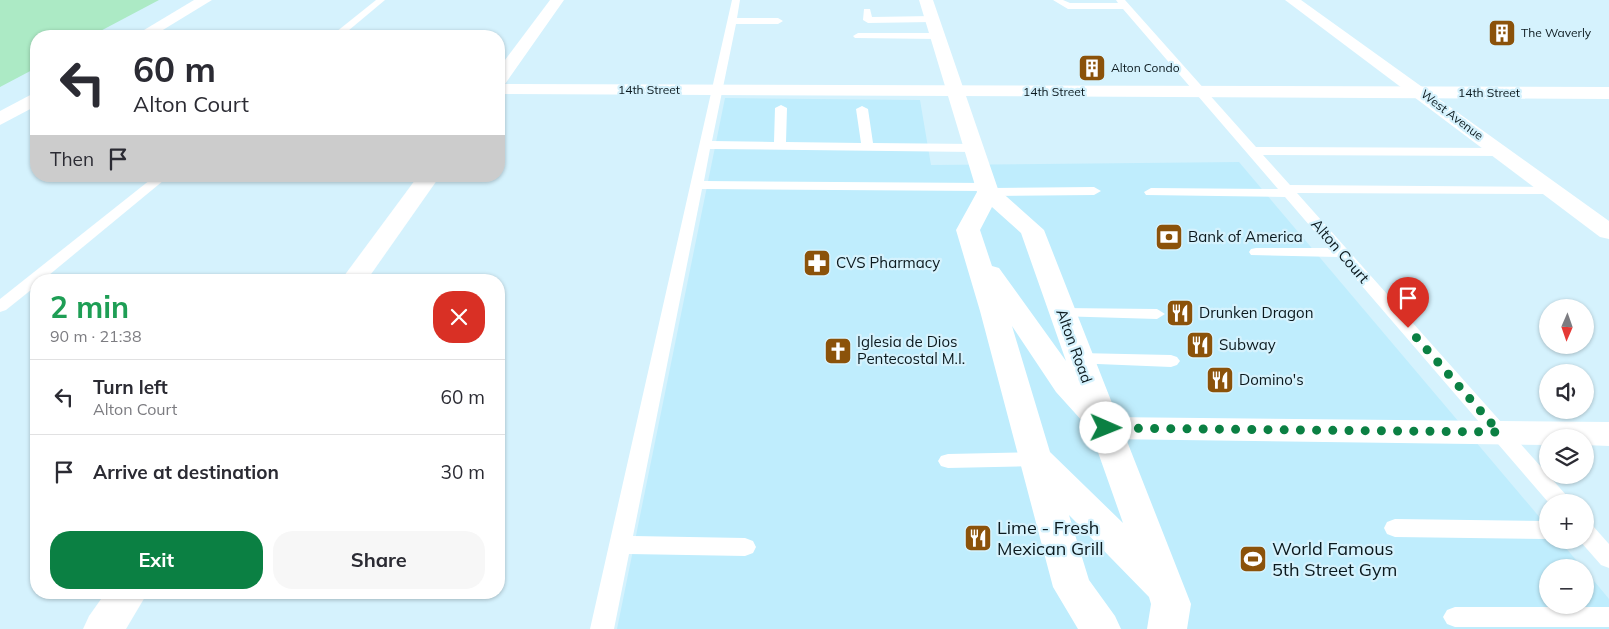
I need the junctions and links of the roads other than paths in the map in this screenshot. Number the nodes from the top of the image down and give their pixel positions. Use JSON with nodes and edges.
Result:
{"nodes":[{"id":1,"x":205,"y":0,"type":"edge"},
{"id":2,"x":381,"y":0,"type":"edge"},
{"id":3,"x":557,"y":0,"type":"edge"},
{"id":4,"x":736,"y":0,"type":"edge"},
{"id":5,"x":926,"y":0,"type":"edge"},
{"id":6,"x":1058,"y":0,"type":"edge"},
{"id":7,"x":1292,"y":0,"type":"edge"},
{"id":8,"x":1122,"y":3,"type":"edge"},
{"id":9,"x":867,"y":11,"type":"dead end"},
{"id":10,"x":932,"y":19,"type":"junction"},
{"id":11,"x":732,"y":21,"type":"junction"},
{"id":12,"x":778,"y":21,"type":"dead end"},
{"id":13,"x":152,"y":30,"type":"edge"},
{"id":14,"x":344,"y":30,"type":"edge"},
{"id":15,"x":858,"y":36,"type":"dead end"},
{"id":16,"x":937,"y":36,"type":"junction"},
{"id":17,"x":505,"y":72,"type":"edge"},
{"id":18,"x":505,"y":89,"type":"edge"},
{"id":19,"x":717,"y":90,"type":"junction"},
{"id":20,"x":955,"y":92,"type":"junction"},
{"id":21,"x":1200,"y":93,"type":"junction"},
{"id":22,"x":1423,"y":93,"type":"junction"},
{"id":23,"x":1609,"y":93,"type":"edge"},
{"id":24,"x":30,"y":101,"type":"edge"},
{"id":25,"x":781,"y":108,"type":"dead end"},
{"id":26,"x":862,"y":109,"type":"dead end"},
{"id":27,"x":0,"y":118,"type":"edge"},
{"id":28,"x":705,"y":145,"type":"junction"},
{"id":29,"x":780,"y":145,"type":"junction"},
{"id":30,"x":867,"y":146,"type":"junction"},
{"id":31,"x":974,"y":148,"type":"junction"},
{"id":32,"x":1252,"y":150,"type":"junction"},
{"id":33,"x":1501,"y":152,"type":"junction"},
{"id":34,"x":156,"y":182,"type":"edge"},
{"id":35,"x":425,"y":182,"type":"edge"},
{"id":36,"x":697,"y":185,"type":"junction"},
{"id":37,"x":987,"y":189,"type":"junction"},
{"id":38,"x":1553,"y":190,"type":"junction"},
{"id":39,"x":1094,"y":191,"type":"dead end"},
{"id":40,"x":1288,"y":191,"type":"junction"},
{"id":41,"x":1151,"y":192,"type":"dead end"},
{"id":42,"x":1609,"y":232,"type":"edge"},
{"id":43,"x":1256,"y":252,"type":"dead end"},
{"id":44,"x":1342,"y":253,"type":"junction"},
{"id":45,"x":978,"y":256,"type":"junction"},
{"id":46,"x":41,"y":274,"type":"edge"},
{"id":47,"x":358,"y":274,"type":"edge"},
{"id":48,"x":30,"y":283,"type":"edge"},
{"id":49,"x":0,"y":307,"type":"edge"},
{"id":50,"x":1062,"y":313,"type":"junction"},
{"id":51,"x":1157,"y":314,"type":"dead end"},
{"id":52,"x":1079,"y":359,"type":"junction"},
{"id":53,"x":1171,"y":361,"type":"dead end"},
{"id":54,"x":1106,"y":428,"type":"junction"},
{"id":55,"x":1499,"y":432,"type":"junction"},
{"id":56,"x":1609,"y":434,"type":"edge"},
{"id":57,"x":1037,"y":459,"type":"junction"},
{"id":58,"x":948,"y":461,"type":"dead end"},
{"id":59,"x":1553,"y":494,"type":"edge"},
{"id":60,"x":1395,"y":528,"type":"dead end"},
{"id":61,"x":1539,"y":530,"type":"edge"},
{"id":62,"x":1594,"y":542,"type":"edge"},
{"id":63,"x":620,"y":545,"type":"junction"},
{"id":64,"x":745,"y":547,"type":"dead end"},
{"id":65,"x":1609,"y":559,"type":"edge"},
{"id":66,"x":1165,"y":591,"type":"junction"},
{"id":67,"x":124,"y":599,"type":"edge"},
{"id":68,"x":1455,"y":617,"type":"dead end"},
{"id":69,"x":1609,"y":617,"type":"edge"},
{"id":70,"x":103,"y":629,"type":"edge"},
{"id":71,"x":602,"y":629,"type":"edge"},
{"id":72,"x":1101,"y":629,"type":"edge"},
{"id":73,"x":1167,"y":629,"type":"edge"}],
"edges":[{"from":1,"to":13,"type":"main road"},
{"from":2,"to":14,"type":"lane"},
{"from":3,"to":17,"type":"main road"},
{"from":4,"to":11,"type":"lane"},
{"from":5,"to":10,"type":"main road"},
{"from":6,"to":8,"type":"lane"},
{"from":7,"to":22,"type":"main road","name":"West Avenue"},
{"from":8,"to":21,"type":"lane","name":"Alton Court"},
{"from":9,"to":10,"type":"lane"},
{"from":10,"to":16,"type":"main road"},
{"from":11,"to":12,"type":"lane"},
{"from":11,"to":19,"type":"lane"},
{"from":15,"to":16,"type":"lane"},
{"from":16,"to":20,"type":"main road"},
{"from":18,"to":19,"type":"main road","name":"14th Street"},
{"from":19,"to":20,"type":"main road","name":"14th Street"},
{"from":19,"to":28,"type":"lane"},
{"from":20,"to":21,"type":"main road","name":"14th Street"},
{"from":20,"to":31,"type":"main road"},
{"from":21,"to":22,"type":"main road","name":"14th Street"},
{"from":21,"to":32,"type":"lane","name":"Alton Court"},
{"from":22,"to":23,"type":"main road","name":"14th Street"},
{"from":22,"to":33,"type":"main road","name":"West Avenue"},
{"from":24,"to":27,"type":"main road"},
{"from":25,"to":29,"type":"lane"},
{"from":26,"to":30,"type":"lane"},
{"from":28,"to":29,"type":"lane"},
{"from":28,"to":36,"type":"lane"},
{"from":29,"to":30,"type":"lane"},
{"from":30,"to":31,"type":"lane"},
{"from":31,"to":37,"type":"main road"},
{"from":32,"to":33,"type":"lane"},
{"from":32,"to":40,"type":"lane","name":"Alton Court"},
{"from":33,"to":38,"type":"main road","name":"West Avenue"},
{"from":34,"to":46,"type":"lane"},
{"from":35,"to":47,"type":"main road"},
{"from":36,"to":37,"type":"lane"},
{"from":36,"to":63,"type":"lane"},
{"from":37,"to":39,"type":"lane"},
{"from":37,"to":45,"type":"main road"},
{"from":37,"to":50,"type":"main road","name":"Alton Road"},
{"from":38,"to":40,"type":"lane"},
{"from":38,"to":42,"type":"main road","name":"West Avenue"},
{"from":40,"to":41,"type":"lane"},
{"from":40,"to":44,"type":"lane","name":"Alton Court"},
{"from":43,"to":44,"type":"lane"},
{"from":44,"to":55,"type":"lane","name":"Alton Court"},
{"from":45,"to":54,"type":"main road"},
{"from":45,"to":57,"type":"main road"},
{"from":48,"to":49,"type":"lane"},
{"from":50,"to":51,"type":"lane"},
{"from":50,"to":52,"type":"main road","name":"Alton Road"},
{"from":52,"to":53,"type":"lane"},
{"from":52,"to":54,"type":"main road","name":"Alton Road"},
{"from":54,"to":55,"type":"main road"},
{"from":54,"to":66,"type":"main road","name":"Alton Road"},
{"from":55,"to":56,"type":"main road"},
{"from":55,"to":59,"type":"lane","name":"Alton Court"},
{"from":57,"to":58,"type":"lane"},
{"from":57,"to":66,"type":"main road"},
{"from":57,"to":72,"type":"main road"},
{"from":60,"to":61,"type":"lane"},
{"from":62,"to":65,"type":"lane"},
{"from":63,"to":64,"type":"lane"},
{"from":63,"to":71,"type":"lane"},
{"from":66,"to":73,"type":"main road","name":"Alton Road"},
{"from":67,"to":70,"type":"main road"},
{"from":68,"to":69,"type":"lane"}]}
